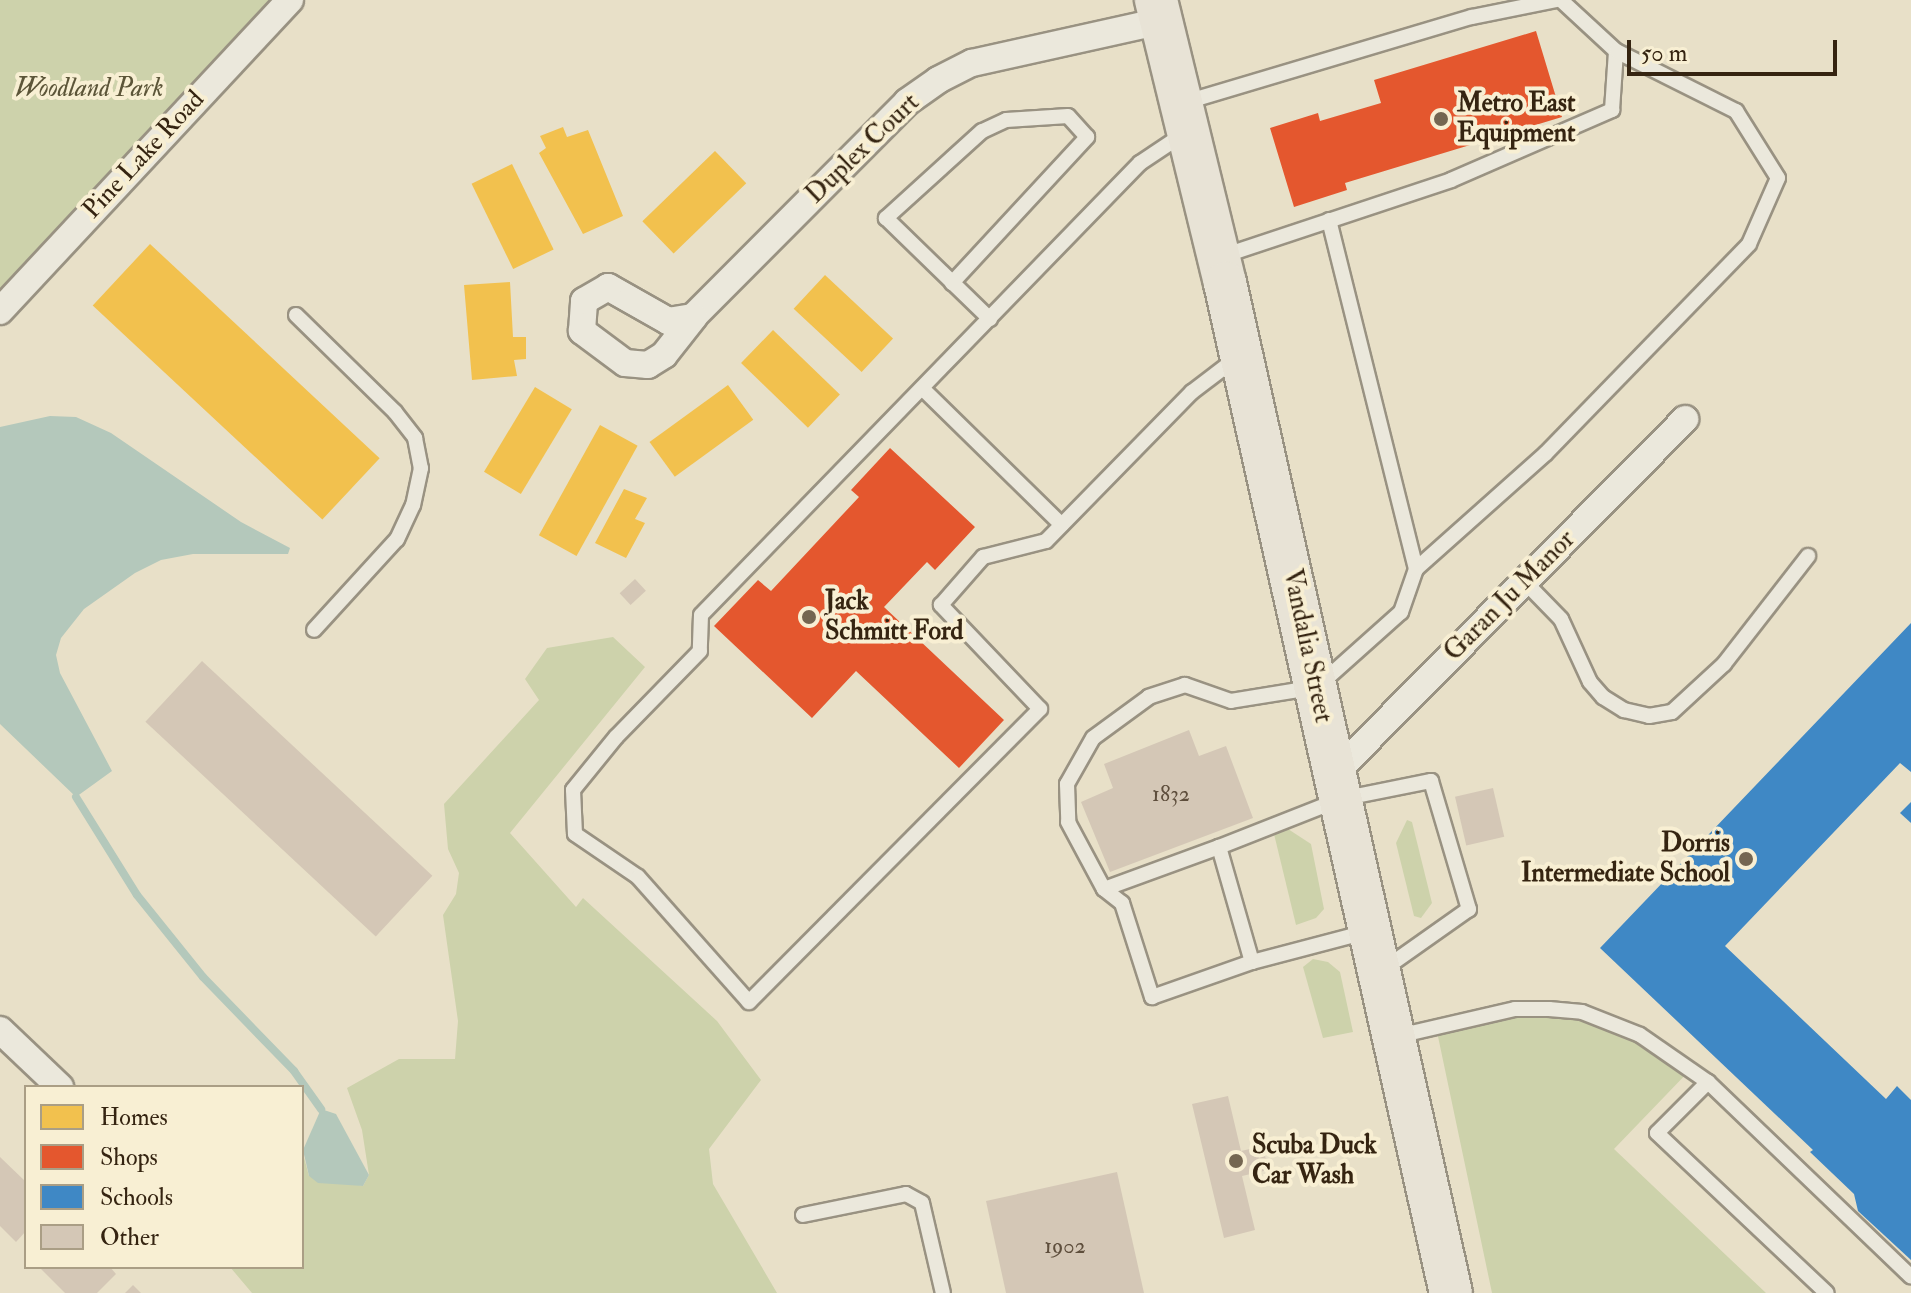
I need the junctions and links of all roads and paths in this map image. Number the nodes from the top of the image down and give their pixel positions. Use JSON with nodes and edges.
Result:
{"nodes":[{"id":1,"x":290,"y":0,"type":"edge"},
{"id":2,"x":1558,"y":0,"type":"edge"},
{"id":3,"x":1159,"y":11,"type":"edge"},
{"id":4,"x":1616,"y":51,"type":"junction"},
{"id":5,"x":1185,"y":117,"type":"junction"},
{"id":6,"x":1329,"y":220,"type":"junction"},
{"id":7,"x":1219,"y":257,"type":"junction"},
{"id":8,"x":952,"y":283,"type":"junction"},
{"id":9,"x":0,"y":311,"type":"edge"},
{"id":10,"x":296,"y":315,"type":"dead end"},
{"id":11,"x":694,"y":317,"type":"dead end"},
{"id":12,"x":990,"y":319,"type":"junction"},
{"id":13,"x":1242,"y":354,"type":"junction"},
{"id":14,"x":923,"y":389,"type":"junction"},
{"id":15,"x":1685,"y":419,"type":"dead end"},
{"id":16,"x":1062,"y":525,"type":"junction"},
{"id":17,"x":1808,"y":556,"type":"dead end"},
{"id":18,"x":1416,"y":569,"type":"junction"},
{"id":19,"x":1524,"y":581,"type":"junction"},
{"id":20,"x":314,"y":630,"type":"dead end"},
{"id":21,"x":1317,"y":687,"type":"junction"},
{"id":22,"x":1338,"y":786,"type":"junction"},
{"id":23,"x":1219,"y":847,"type":"junction"},
{"id":24,"x":1104,"y":889,"type":"junction"},
{"id":25,"x":1370,"y":931,"type":"junction"},
{"id":26,"x":1252,"y":962,"type":"junction"},
{"id":27,"x":1379,"y":973,"type":"junction"},
{"id":28,"x":0,"y":1030,"type":"edge"},
{"id":29,"x":1394,"y":1037,"type":"junction"},
{"id":30,"x":1708,"y":1082,"type":"junction"},
{"id":31,"x":58,"y":1085,"type":"edge"},
{"id":32,"x":803,"y":1215,"type":"dead end"},
{"id":33,"x":1911,"y":1277,"type":"edge"},
{"id":34,"x":943,"y":1293,"type":"edge"},
{"id":35,"x":1451,"y":1293,"type":"edge"},
{"id":36,"x":1827,"y":1293,"type":"edge"}],
"edges":[{"from":1,"to":9,"type":"street","name":"Pine Lake Road"},
{"from":2,"to":4,"type":"lane"},
{"from":2,"to":5,"type":"lane"},
{"from":3,"to":5,"type":"main road","name":"Vandalia Street"},
{"from":3,"to":11,"type":"street","name":"Duplex Court"},
{"from":4,"to":6,"type":"lane"},
{"from":4,"to":18,"type":"lane"},
{"from":5,"to":7,"type":"main road","name":"Vandalia Street"},
{"from":5,"to":12,"type":"lane"},
{"from":6,"to":7,"type":"lane"},
{"from":6,"to":18,"type":"lane"},
{"from":7,"to":13,"type":"main road","name":"Vandalia Street"},
{"from":8,"to":8,"type":"lane"},
{"from":8,"to":12,"type":"lane"},
{"from":10,"to":20,"type":"lane"},
{"from":12,"to":14,"type":"lane"},
{"from":13,"to":16,"type":"lane"},
{"from":13,"to":21,"type":"main road","name":"Vandalia Street"},
{"from":14,"to":16,"type":"lane"},
{"from":14,"to":16,"type":"lane"},
{"from":15,"to":19,"type":"street","name":"Garan Ju Manor"},
{"from":17,"to":19,"type":"lane"},
{"from":18,"to":21,"type":"lane"},
{"from":19,"to":22,"type":"street","name":"Garan Ju Manor"},
{"from":21,"to":22,"type":"main road","name":"Vandalia Street"},
{"from":21,"to":24,"type":"lane"},
{"from":22,"to":23,"type":"lane"},
{"from":22,"to":25,"type":"main road","name":"Vandalia Street"},
{"from":22,"to":27,"type":"lane"},
{"from":23,"to":24,"type":"lane"},
{"from":23,"to":26,"type":"lane"},
{"from":24,"to":26,"type":"lane"},
{"from":25,"to":26,"type":"lane"},
{"from":25,"to":27,"type":"main road","name":"Vandalia Street"},
{"from":27,"to":29,"type":"main road","name":"Vandalia Street"},
{"from":28,"to":31,"type":"street"},
{"from":29,"to":30,"type":"lane"},
{"from":29,"to":35,"type":"main road","name":"Vandalia Street"},
{"from":30,"to":33,"type":"lane"},
{"from":30,"to":36,"type":"lane"},
{"from":32,"to":34,"type":"lane"}]}
